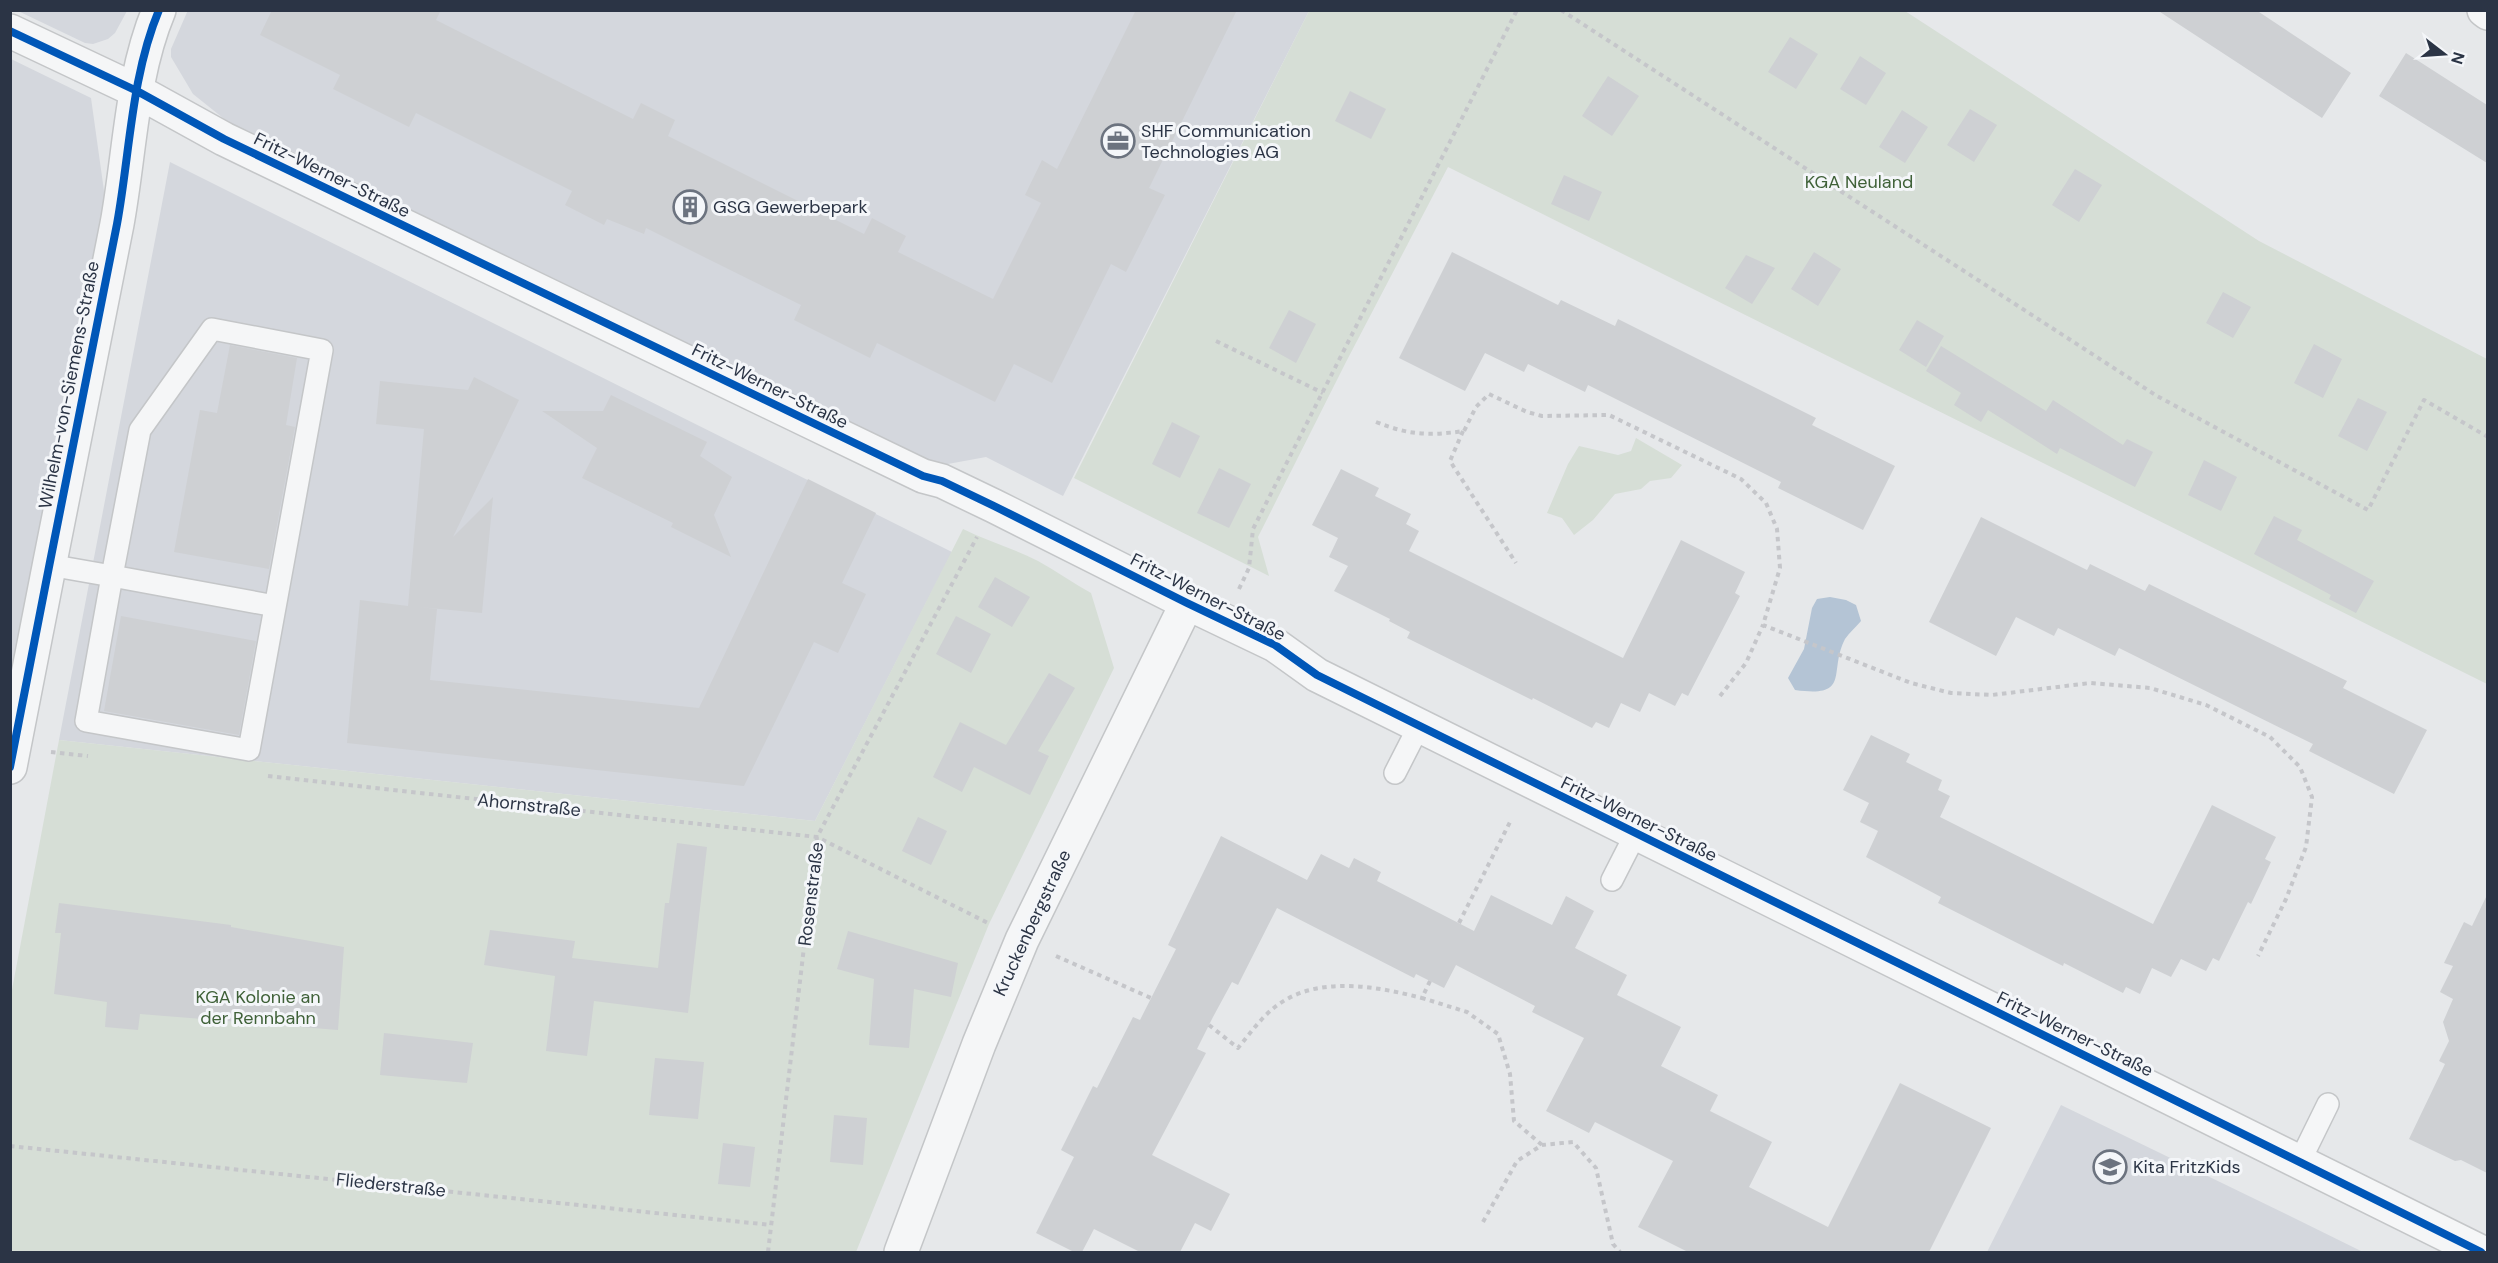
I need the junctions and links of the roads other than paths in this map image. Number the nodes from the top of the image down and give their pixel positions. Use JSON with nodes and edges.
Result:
{"nodes":[{"id":1,"x":159,"y":10,"type":"edge"},
{"id":2,"x":10,"y":31,"type":"edge"},
{"id":3,"x":137,"y":91,"type":"junction"},
{"id":4,"x":49,"y":565,"type":"junction"},
{"id":5,"x":112,"y":576,"type":"junction"},
{"id":6,"x":1187,"y":603,"type":"junction"},
{"id":7,"x":275,"y":606,"type":"junction"},
{"id":8,"x":1419,"y":726,"type":"junction"},
{"id":9,"x":12,"y":757,"type":"edge"},
{"id":10,"x":1395,"y":773,"type":"dead end"},
{"id":11,"x":1636,"y":833,"type":"junction"},
{"id":12,"x":1612,"y":880,"type":"dead end"},
{"id":13,"x":2328,"y":1104,"type":"dead end"},
{"id":14,"x":2299,"y":1162,"type":"junction"},
{"id":15,"x":2440,"y":1244,"type":"edge"},
{"id":16,"x":901,"y":1252,"type":"edge"},
{"id":17,"x":2481,"y":1252,"type":"edge"}],
"edges":[{"from":1,"to":3,"type":"street","name":"Wilhelm-von-Siemens-Straße"},
{"from":2,"to":3,"type":"street","name":"Fritz-Werner-Straße"},
{"from":3,"to":4,"type":"street","name":"Wilhelm-von-Siemens-Straße"},
{"from":3,"to":6,"type":"street","name":"Fritz-Werner-Straße"},
{"from":4,"to":5,"type":"lane"},
{"from":4,"to":9,"type":"street","name":"Wilhelm-von-Siemens-Straße"},
{"from":5,"to":7,"type":"lane"},
{"from":5,"to":7,"type":"lane"},
{"from":5,"to":7,"type":"lane"},
{"from":6,"to":8,"type":"street","name":"Fritz-Werner-Straße"},
{"from":6,"to":16,"type":"street","name":"Kruckenbergstraße"},
{"from":8,"to":10,"type":"lane"},
{"from":8,"to":11,"type":"street","name":"Fritz-Werner-Straße"},
{"from":11,"to":12,"type":"lane"},
{"from":11,"to":14,"type":"street","name":"Fritz-Werner-Straße"},
{"from":13,"to":14,"type":"lane"},
{"from":14,"to":15,"type":"street","name":"Fritz-Werner-Straße"},
{"from":15,"to":17,"type":"street","name":"Fritz-Werner-Straße"}]}
